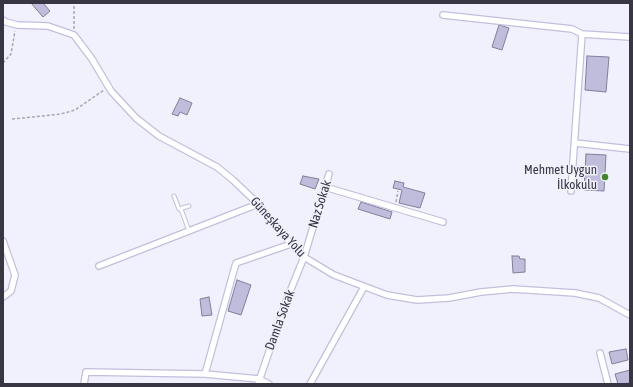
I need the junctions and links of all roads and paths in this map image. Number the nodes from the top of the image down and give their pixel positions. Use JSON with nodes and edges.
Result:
{"nodes":[{"id":1,"x":74,"y":3,"type":"edge"},
{"id":2,"x":443,"y":15,"type":"dead end"},
{"id":3,"x":3,"y":20,"type":"edge"},
{"id":4,"x":17,"y":25,"type":"junction"},
{"id":5,"x":582,"y":34,"type":"junction"},
{"id":6,"x":74,"y":35,"type":"junction"},
{"id":7,"x":630,"y":37,"type":"edge"},
{"id":8,"x":3,"y":63,"type":"edge"},
{"id":9,"x":109,"y":87,"type":"junction"},
{"id":10,"x":12,"y":119,"type":"dead end"},
{"id":11,"x":575,"y":143,"type":"junction"},
{"id":12,"x":630,"y":149,"type":"edge"},
{"id":13,"x":329,"y":174,"type":"dead end"},
{"id":14,"x":325,"y":187,"type":"junction"},
{"id":15,"x":398,"y":191,"type":"dead end"},
{"id":16,"x":571,"y":191,"type":"dead end"},
{"id":17,"x":174,"y":196,"type":"dead end"},
{"id":18,"x":258,"y":204,"type":"junction"},
{"id":19,"x":189,"y":206,"type":"dead end"},
{"id":20,"x":394,"y":208,"type":"junction"},
{"id":21,"x":181,"y":209,"type":"junction"},
{"id":22,"x":442,"y":222,"type":"dead end"},
{"id":23,"x":189,"y":231,"type":"junction"},
{"id":24,"x":3,"y":241,"type":"edge"},
{"id":25,"x":291,"y":244,"type":"junction"},
{"id":26,"x":304,"y":257,"type":"junction"},
{"id":27,"x":99,"y":266,"type":"dead end"},
{"id":28,"x":364,"y":287,"type":"junction"},
{"id":29,"x":3,"y":298,"type":"edge"},
{"id":30,"x":630,"y":315,"type":"edge"},
{"id":31,"x":600,"y":353,"type":"dead end"},
{"id":32,"x":205,"y":374,"type":"junction"},
{"id":33,"x":258,"y":382,"type":"edge"},
{"id":34,"x":84,"y":384,"type":"edge"},
{"id":35,"x":269,"y":384,"type":"edge"},
{"id":36,"x":310,"y":384,"type":"edge"},
{"id":37,"x":608,"y":384,"type":"edge"}],
"edges":[{"from":1,"to":6,"type":"path"},
{"from":2,"to":5,"type":"street"},
{"from":3,"to":4,"type":"street"},
{"from":4,"to":6,"type":"street"},
{"from":4,"to":8,"type":"path"},
{"from":5,"to":7,"type":"street"},
{"from":5,"to":11,"type":"street"},
{"from":6,"to":9,"type":"street","name":"Güneşkaya Yolu"},
{"from":9,"to":10,"type":"path"},
{"from":9,"to":18,"type":"street","name":"Güneşkaya Yolu"},
{"from":11,"to":12,"type":"street"},
{"from":11,"to":16,"type":"street"},
{"from":13,"to":14,"type":"street","name":"Naz Sokak"},
{"from":14,"to":20,"type":"street"},
{"from":14,"to":26,"type":"street","name":"Naz Sokak"},
{"from":15,"to":20,"type":"path"},
{"from":17,"to":21,"type":"lane"},
{"from":18,"to":23,"type":"street"},
{"from":18,"to":25,"type":"street","name":"Güneşkaya Yolu"},
{"from":19,"to":21,"type":"lane"},
{"from":20,"to":22,"type":"street"},
{"from":21,"to":23,"type":"lane"},
{"from":23,"to":27,"type":"street"},
{"from":24,"to":29,"type":"street"},
{"from":25,"to":26,"type":"street","name":"Güneşkaya Yolu"},
{"from":25,"to":32,"type":"street"},
{"from":26,"to":28,"type":"street","name":"Güneşkaya Yolu"},
{"from":26,"to":33,"type":"street","name":"Damla Sokak"},
{"from":28,"to":30,"type":"street","name":"Güneşkaya Yolu"},
{"from":28,"to":36,"type":"street"},
{"from":31,"to":37,"type":"street"},
{"from":32,"to":33,"type":"street"},
{"from":32,"to":34,"type":"street"},
{"from":33,"to":35,"type":"street"}]}
